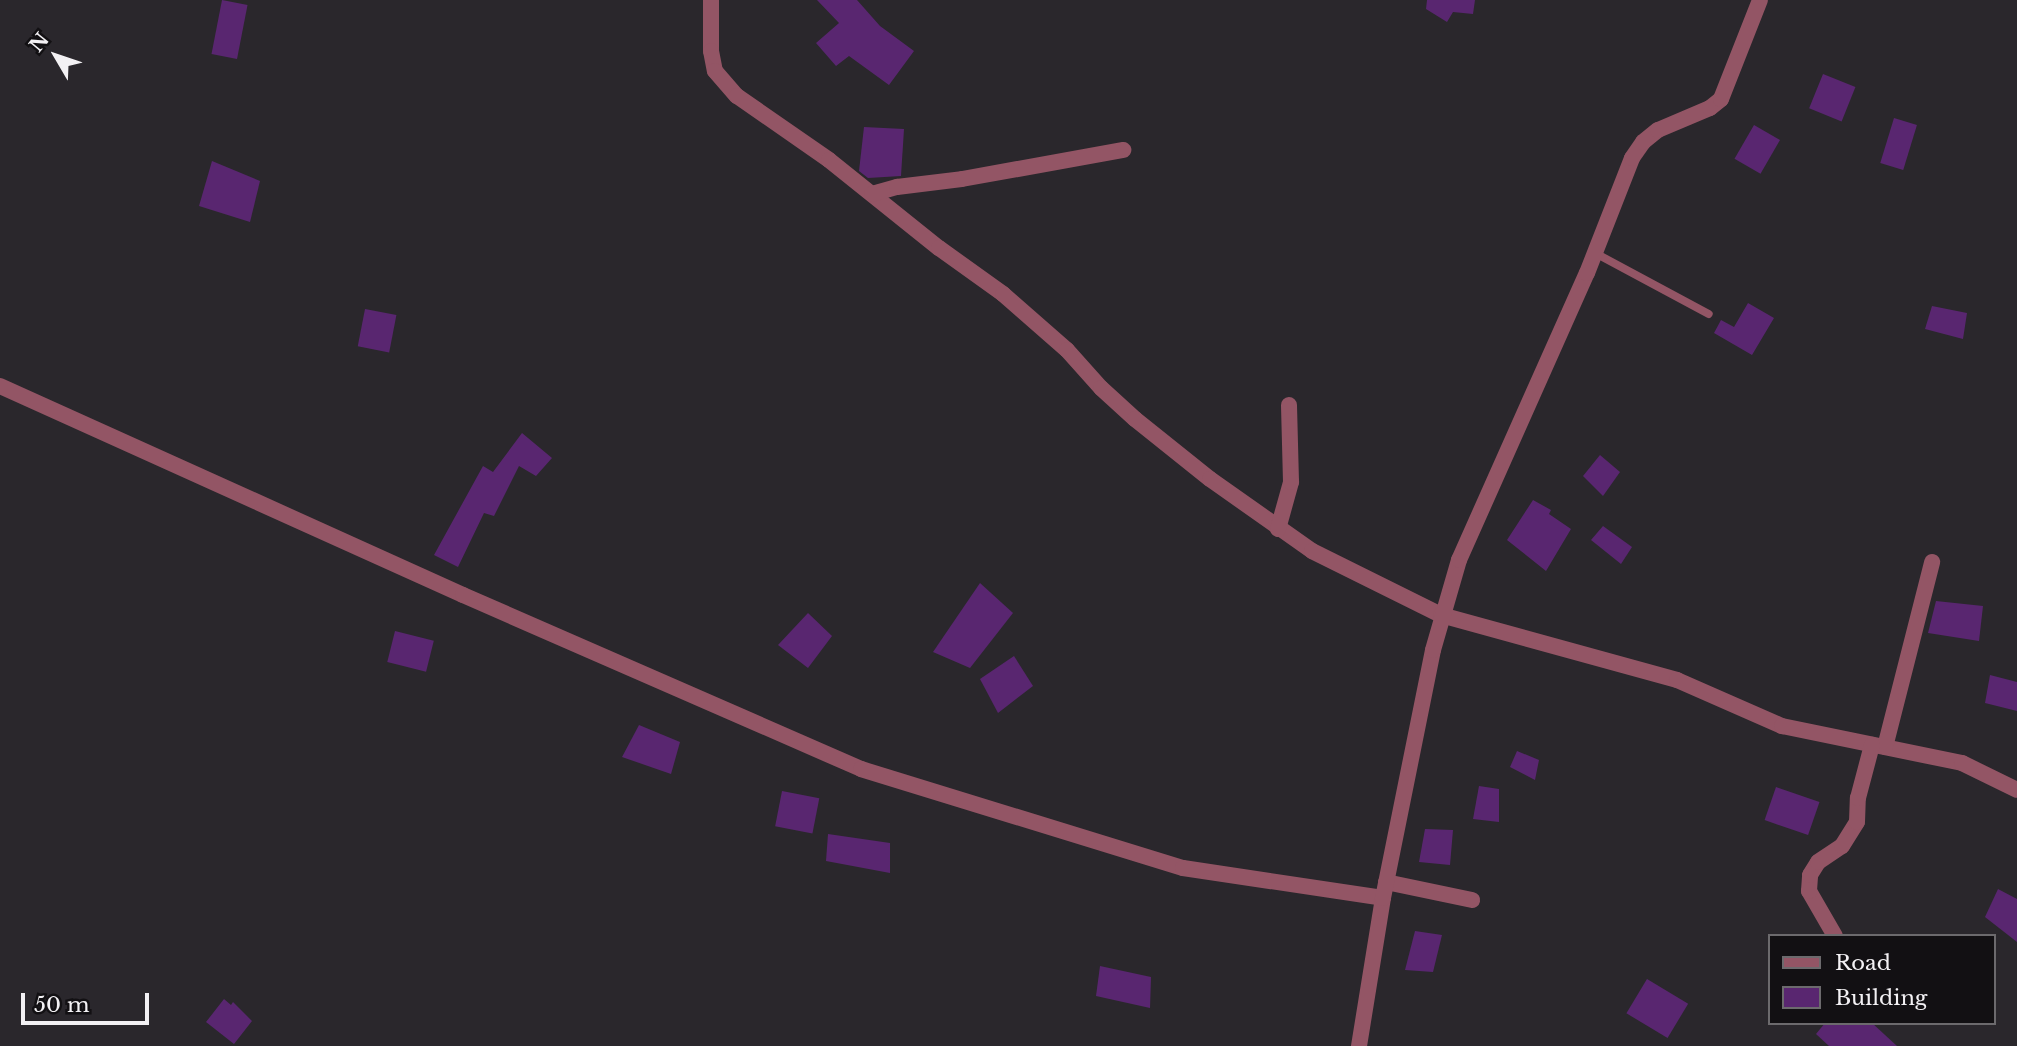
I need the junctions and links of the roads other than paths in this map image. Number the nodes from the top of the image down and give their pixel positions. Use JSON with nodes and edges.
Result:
{"nodes":[{"id":1,"x":711,"y":0,"type":"edge"},
{"id":2,"x":1760,"y":0,"type":"edge"},
{"id":3,"x":1124,"y":150,"type":"dead end"},
{"id":4,"x":872,"y":194,"type":"junction"},
{"id":5,"x":1595,"y":253,"type":"junction"},
{"id":6,"x":1709,"y":314,"type":"dead end"},
{"id":7,"x":0,"y":386,"type":"edge"},
{"id":8,"x":1289,"y":405,"type":"dead end"},
{"id":9,"x":1278,"y":529,"type":"junction"},
{"id":10,"x":1931,"y":562,"type":"dead end"},
{"id":11,"x":1441,"y":615,"type":"junction"},
{"id":12,"x":1879,"y":746,"type":"junction"},
{"id":13,"x":2017,"y":790,"type":"edge"},
{"id":14,"x":1384,"y":890,"type":"junction"},
{"id":15,"x":1472,"y":900,"type":"dead end"},
{"id":16,"x":1834,"y":934,"type":"edge"},
{"id":17,"x":1359,"y":1046,"type":"edge"}],
"edges":[{"from":1,"to":4,"type":"street"},
{"from":2,"to":5,"type":"street"},
{"from":3,"to":4,"type":"street"},
{"from":4,"to":9,"type":"street"},
{"from":5,"to":6,"type":"lane"},
{"from":5,"to":11,"type":"street"},
{"from":7,"to":14,"type":"street"},
{"from":8,"to":9,"type":"street"},
{"from":9,"to":11,"type":"street"},
{"from":10,"to":12,"type":"street"},
{"from":11,"to":12,"type":"street"},
{"from":11,"to":14,"type":"street"},
{"from":12,"to":13,"type":"street"},
{"from":12,"to":16,"type":"street"},
{"from":14,"to":15,"type":"street"},
{"from":14,"to":17,"type":"street"}]}
